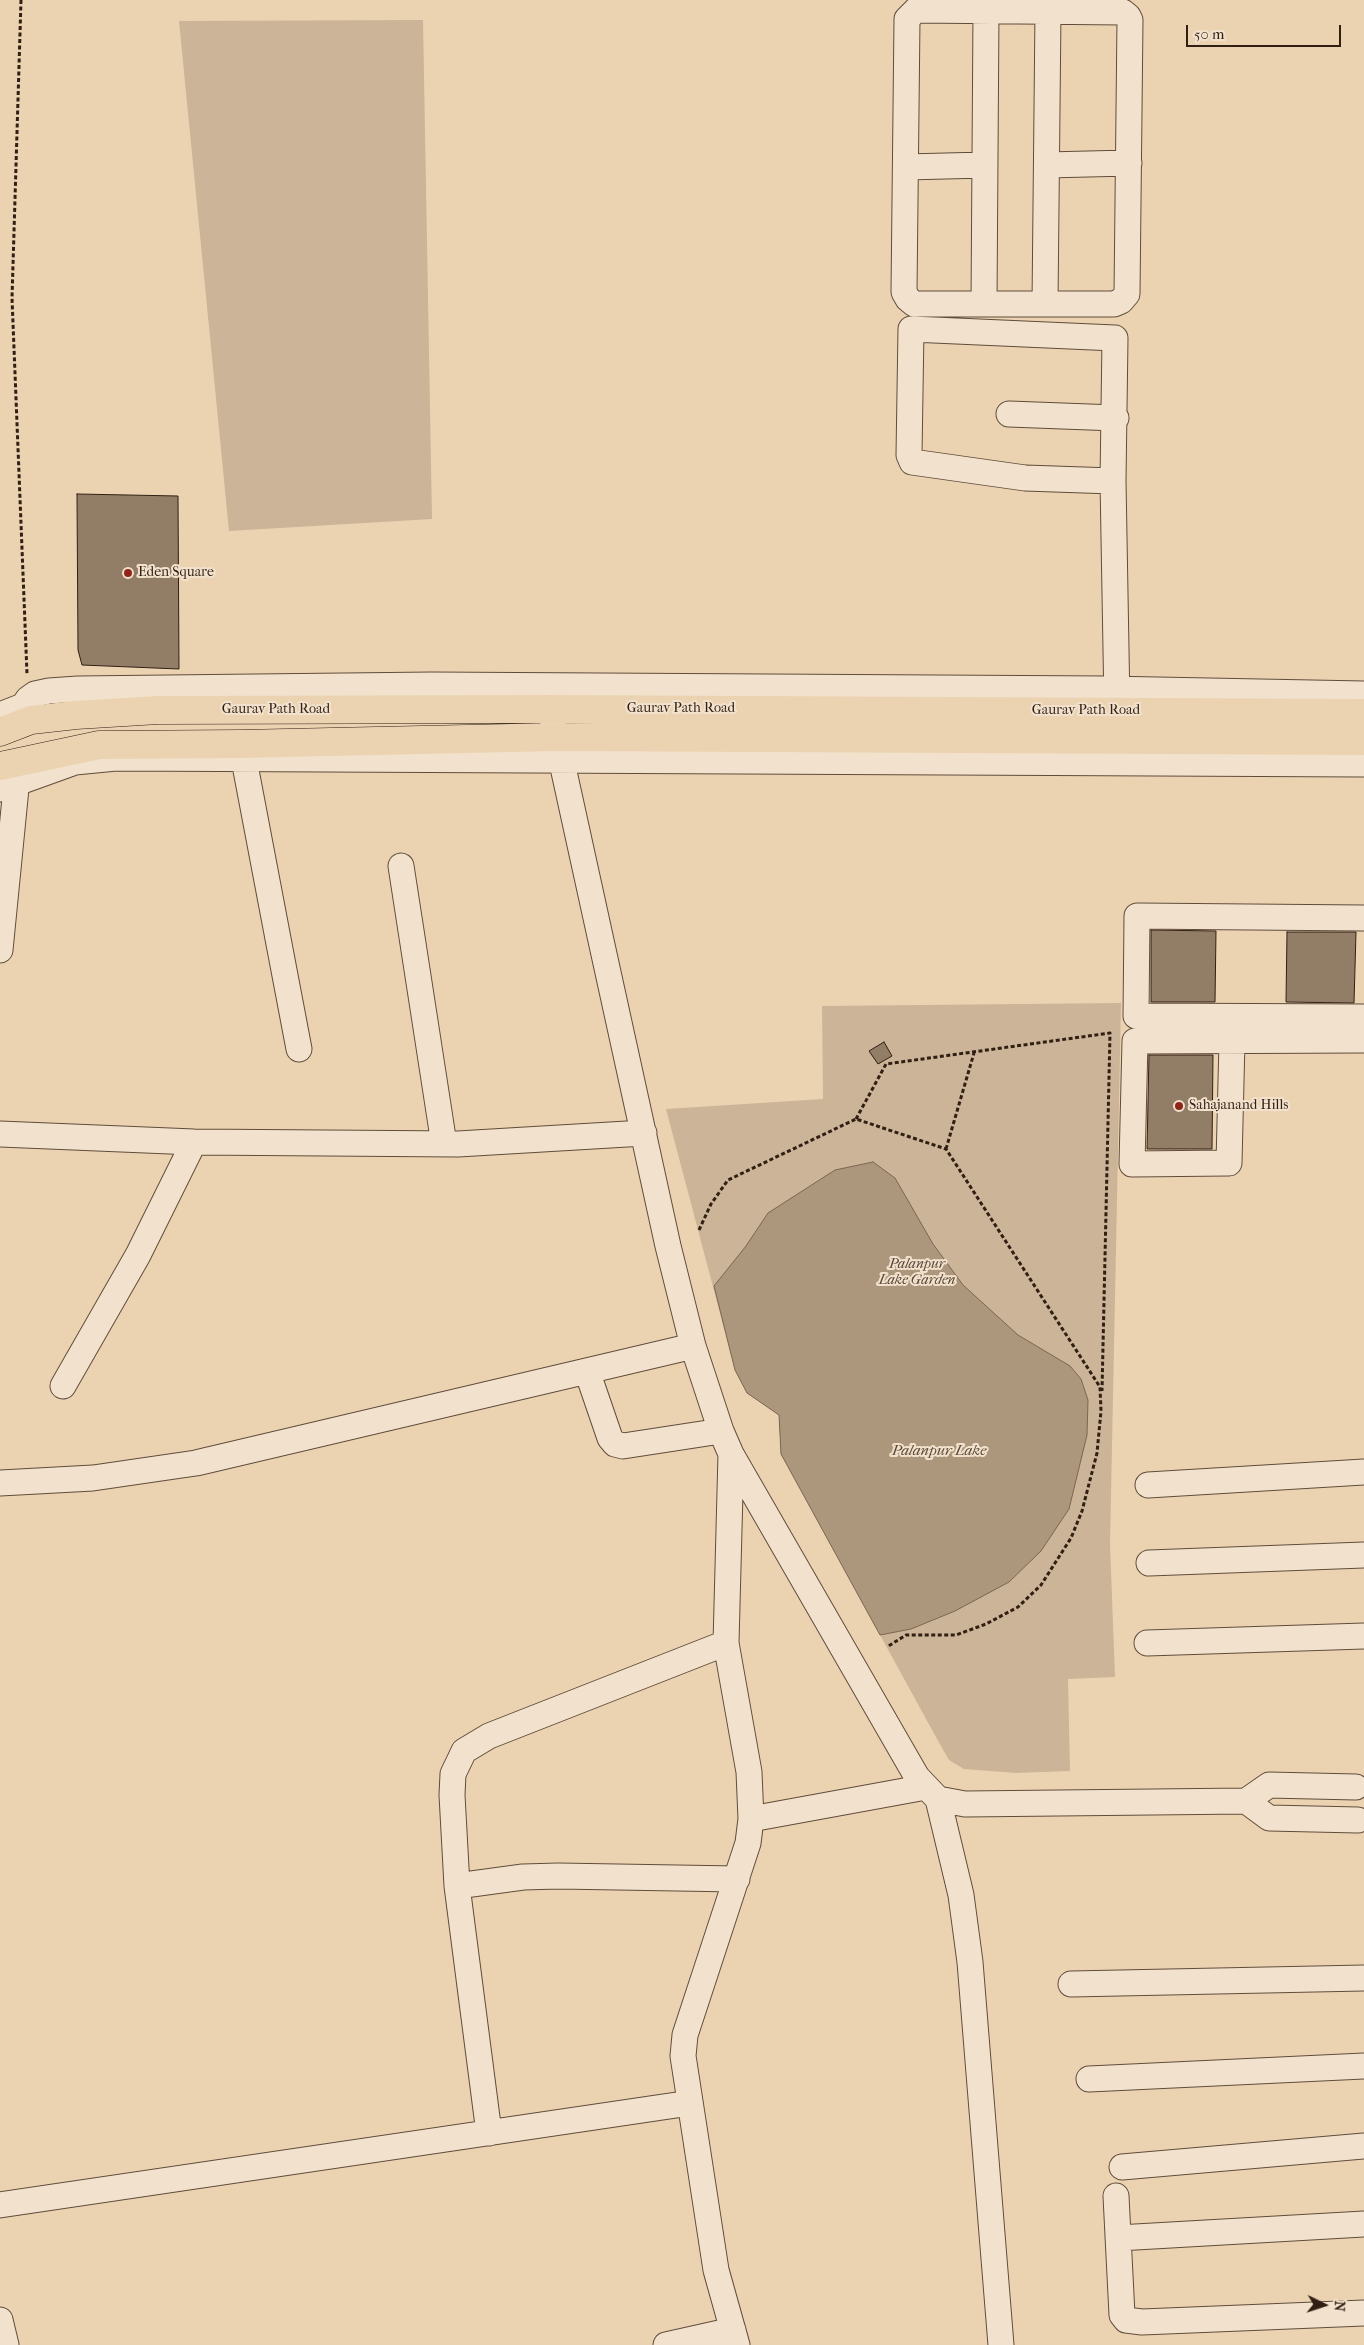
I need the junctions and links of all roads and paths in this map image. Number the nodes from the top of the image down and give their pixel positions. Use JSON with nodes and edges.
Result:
{"nodes":[{"id":1,"x":21,"y":0,"type":"edge"},
{"id":2,"x":916,"y":5,"type":"edge"},
{"id":3,"x":994,"y":7,"type":"edge"},
{"id":4,"x":1034,"y":7,"type":"edge"},
{"id":5,"x":1129,"y":163,"type":"junction"},
{"id":6,"x":985,"y":165,"type":"junction"},
{"id":7,"x":1047,"y":165,"type":"junction"},
{"id":8,"x":906,"y":167,"type":"junction"},
{"id":9,"x":984,"y":304,"type":"junction"},
{"id":10,"x":1045,"y":304,"type":"junction"},
{"id":11,"x":1009,"y":414,"type":"dead end"},
{"id":12,"x":1116,"y":418,"type":"junction"},
{"id":13,"x":1113,"y":481,"type":"junction"},
{"id":14,"x":1364,"y":694,"type":"edge"},
{"id":15,"x":1117,"y":700,"type":"junction"},
{"id":16,"x":550,"y":708,"type":"junction"},
{"id":17,"x":1364,"y":712,"type":"edge"},
{"id":18,"x":15,"y":715,"type":"edge"},
{"id":19,"x":1364,"y":741,"type":"edge"},
{"id":20,"x":559,"y":749,"type":"junction"},
{"id":21,"x":242,"y":751,"type":"junction"},
{"id":22,"x":1364,"y":764,"type":"edge"},
{"id":23,"x":9,"y":774,"type":"edge"},
{"id":24,"x":401,"y":866,"type":"dead end"},
{"id":25,"x":1364,"y":918,"type":"edge"},
{"id":26,"x":0,"y":950,"type":"edge"},
{"id":27,"x":1364,"y":1017,"type":"edge"},
{"id":28,"x":1364,"y":1040,"type":"edge"},
{"id":29,"x":1232,"y":1041,"type":"junction"},
{"id":30,"x":299,"y":1049,"type":"dead end"},
{"id":31,"x":974,"y":1053,"type":"junction"},
{"id":32,"x":856,"y":1119,"type":"junction"},
{"id":33,"x":644,"y":1133,"type":"junction"},
{"id":34,"x":0,"y":1134,"type":"edge"},
{"id":35,"x":194,"y":1142,"type":"junction"},
{"id":36,"x":444,"y":1144,"type":"junction"},
{"id":37,"x":946,"y":1150,"type":"junction"},
{"id":38,"x":699,"y":1230,"type":"dead end"},
{"id":39,"x":693,"y":1346,"type":"junction"},
{"id":40,"x":588,"y":1371,"type":"junction"},
{"id":41,"x":63,"y":1386,"type":"dead end"},
{"id":42,"x":1102,"y":1395,"type":"junction"},
{"id":43,"x":721,"y":1431,"type":"junction"},
{"id":44,"x":731,"y":1454,"type":"junction"},
{"id":45,"x":1364,"y":1472,"type":"edge"},
{"id":46,"x":0,"y":1483,"type":"edge"},
{"id":47,"x":1148,"y":1485,"type":"dead end"},
{"id":48,"x":1364,"y":1555,"type":"edge"},
{"id":49,"x":1149,"y":1563,"type":"dead end"},
{"id":50,"x":1364,"y":1636,"type":"edge"},
{"id":51,"x":726,"y":1643,"type":"junction"},
{"id":52,"x":1147,"y":1643,"type":"dead end"},
{"id":53,"x":887,"y":1648,"type":"dead end"},
{"id":54,"x":1360,"y":1783,"type":"edge"},
{"id":55,"x":932,"y":1793,"type":"junction"},
{"id":56,"x":1246,"y":1801,"type":"junction"},
{"id":57,"x":751,"y":1818,"type":"junction"},
{"id":58,"x":1361,"y":1823,"type":"edge"},
{"id":59,"x":736,"y":1879,"type":"junction"},
{"id":60,"x":457,"y":1886,"type":"junction"},
{"id":61,"x":1364,"y":1978,"type":"edge"},
{"id":62,"x":1071,"y":1984,"type":"dead end"},
{"id":63,"x":1364,"y":2066,"type":"edge"},
{"id":64,"x":1089,"y":2079,"type":"dead end"},
{"id":65,"x":690,"y":2103,"type":"junction"},
{"id":66,"x":489,"y":2133,"type":"junction"},
{"id":67,"x":1364,"y":2146,"type":"edge"},
{"id":68,"x":1122,"y":2167,"type":"dead end"},
{"id":69,"x":1116,"y":2196,"type":"dead end"},
{"id":70,"x":0,"y":2205,"type":"edge"},
{"id":71,"x":1364,"y":2224,"type":"edge"},
{"id":72,"x":1118,"y":2238,"type":"junction"},
{"id":73,"x":1364,"y":2313,"type":"edge"},
{"id":74,"x":0,"y":2320,"type":"edge"},
{"id":75,"x":735,"y":2338,"type":"edge"},
{"id":76,"x":6,"y":2345,"type":"edge"},
{"id":77,"x":666,"y":2345,"type":"edge"},
{"id":78,"x":1001,"y":2345,"type":"edge"}],
"edges":[{"from":1,"to":18,"type":"path"},
{"from":2,"to":3,"type":"street"},
{"from":2,"to":8,"type":"street"},
{"from":3,"to":4,"type":"street"},
{"from":3,"to":6,"type":"street"},
{"from":4,"to":5,"type":"street"},
{"from":4,"to":7,"type":"street"},
{"from":5,"to":7,"type":"street"},
{"from":5,"to":10,"type":"street"},
{"from":6,"to":8,"type":"street"},
{"from":6,"to":9,"type":"street"},
{"from":7,"to":10,"type":"street"},
{"from":8,"to":9,"type":"street"},
{"from":9,"to":10,"type":"street"},
{"from":11,"to":12,"type":"street"},
{"from":12,"to":13,"type":"street"},
{"from":12,"to":13,"type":"street"},
{"from":13,"to":15,"type":"street"},
{"from":14,"to":15,"type":"street"},
{"from":15,"to":16,"type":"main road","name":"Gaurav Path Road"},
{"from":15,"to":17,"type":"main road","name":"Gaurav Path Road"},
{"from":15,"to":18,"type":"street"},
{"from":16,"to":18,"type":"main road","name":"Gaurav Path Road"},
{"from":16,"to":20,"type":"street"},
{"from":19,"to":20,"type":"main road","name":"Gaurav Path Road"},
{"from":20,"to":21,"type":"main road","name":"Gaurav Path Road"},
{"from":20,"to":22,"type":"street"},
{"from":20,"to":33,"type":"street"},
{"from":21,"to":23,"type":"main road","name":"Gaurav Path Road"},
{"from":21,"to":30,"type":"street"},
{"from":23,"to":26,"type":"street"},
{"from":24,"to":36,"type":"street"},
{"from":25,"to":27,"type":"street"},
{"from":28,"to":29,"type":"street"},
{"from":29,"to":29,"type":"street"},
{"from":31,"to":32,"type":"path"},
{"from":31,"to":37,"type":"path"},
{"from":31,"to":42,"type":"path"},
{"from":32,"to":37,"type":"path"},
{"from":32,"to":38,"type":"path"},
{"from":33,"to":36,"type":"street"},
{"from":33,"to":39,"type":"street"},
{"from":34,"to":35,"type":"street"},
{"from":35,"to":36,"type":"street"},
{"from":35,"to":41,"type":"street"},
{"from":37,"to":42,"type":"path"},
{"from":39,"to":40,"type":"street"},
{"from":39,"to":43,"type":"street"},
{"from":40,"to":43,"type":"street"},
{"from":40,"to":46,"type":"street"},
{"from":42,"to":53,"type":"path"},
{"from":43,"to":44,"type":"street"},
{"from":44,"to":51,"type":"street"},
{"from":44,"to":55,"type":"street"},
{"from":45,"to":47,"type":"street"},
{"from":48,"to":49,"type":"street"},
{"from":50,"to":52,"type":"street"},
{"from":51,"to":57,"type":"street"},
{"from":51,"to":60,"type":"street"},
{"from":54,"to":56,"type":"street"},
{"from":54,"to":58,"type":"street"},
{"from":55,"to":56,"type":"street"},
{"from":55,"to":57,"type":"street"},
{"from":55,"to":78,"type":"street"},
{"from":56,"to":58,"type":"street"},
{"from":57,"to":59,"type":"street"},
{"from":59,"to":60,"type":"street"},
{"from":59,"to":65,"type":"street"},
{"from":60,"to":66,"type":"street"},
{"from":61,"to":62,"type":"street"},
{"from":63,"to":64,"type":"street"},
{"from":65,"to":66,"type":"street"},
{"from":65,"to":75,"type":"street"},
{"from":66,"to":70,"type":"street"},
{"from":67,"to":68,"type":"street"},
{"from":69,"to":72,"type":"street"},
{"from":71,"to":72,"type":"street"},
{"from":72,"to":73,"type":"street"},
{"from":74,"to":76,"type":"street"},
{"from":75,"to":77,"type":"street"}]}
